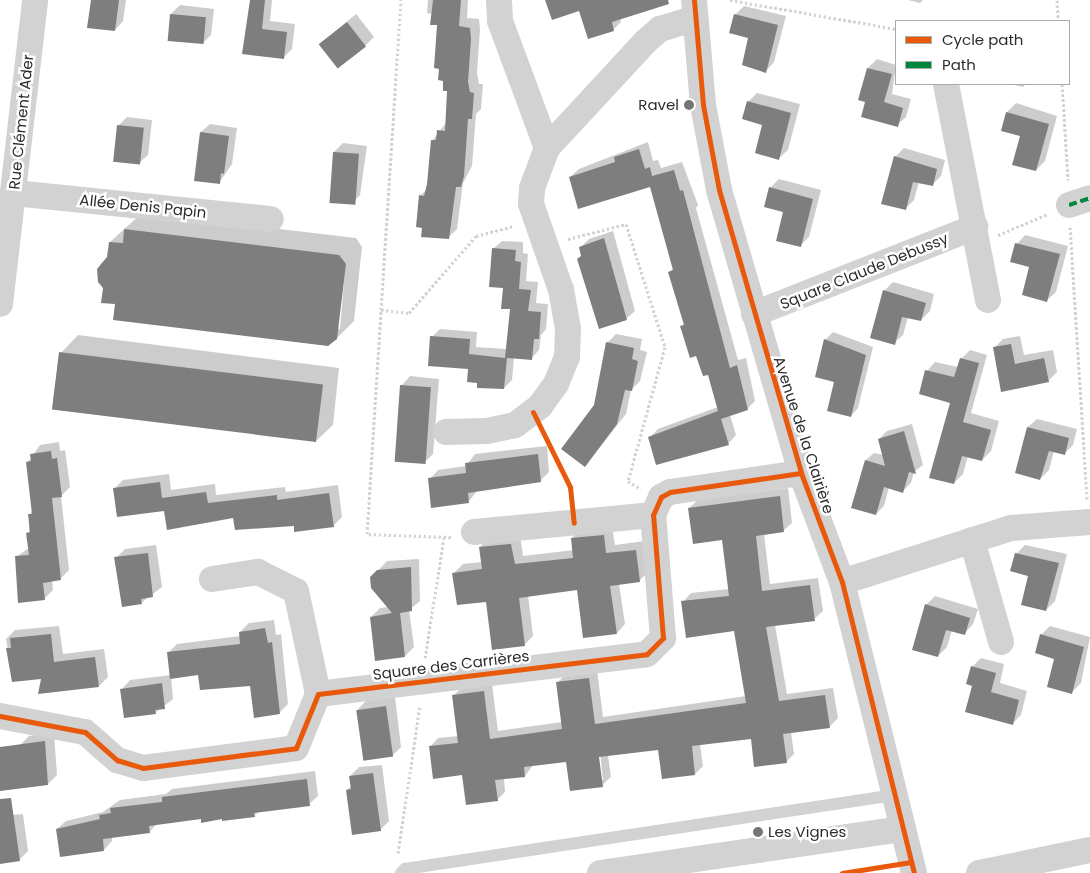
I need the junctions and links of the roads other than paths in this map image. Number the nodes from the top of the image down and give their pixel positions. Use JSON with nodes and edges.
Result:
{"nodes":[{"id":1,"x":35,"y":0,"type":"edge"},
{"id":2,"x":499,"y":0,"type":"edge"},
{"id":3,"x":694,"y":10,"type":"edge"},
{"id":4,"x":946,"y":85,"type":"edge"},
{"id":5,"x":546,"y":148,"type":"junction"},
{"id":6,"x":14,"y":193,"type":"junction"},
{"id":7,"x":271,"y":219,"type":"dead end"},
{"id":8,"x":976,"y":235,"type":"junction"},
{"id":9,"x":988,"y":300,"type":"dead end"},
{"id":10,"x":0,"y":304,"type":"edge"},
{"id":11,"x":754,"y":314,"type":"junction"},
{"id":12,"x":446,"y":432,"type":"dead end"},
{"id":13,"x":800,"y":473,"type":"junction"},
{"id":14,"x":656,"y":508,"type":"junction"},
{"id":15,"x":1089,"y":522,"type":"edge"},
{"id":16,"x":474,"y":532,"type":"road end"},
{"id":17,"x":972,"y":540,"type":"junction"},
{"id":18,"x":212,"y":580,"type":"dead end"},
{"id":19,"x":842,"y":582,"type":"junction"},
{"id":20,"x":1001,"y":642,"type":"dead end"},
{"id":21,"x":318,"y":694,"type":"junction"},
{"id":22,"x":0,"y":716,"type":"edge"},
{"id":23,"x":895,"y":795,"type":"junction"},
{"id":24,"x":904,"y":829,"type":"junction"},
{"id":25,"x":1090,"y":850,"type":"edge"},
{"id":26,"x":403,"y":871,"type":"edge"},
{"id":27,"x":600,"y":873,"type":"edge"},
{"id":28,"x":914,"y":873,"type":"edge"},
{"id":29,"x":979,"y":873,"type":"edge"}],
"edges":[{"from":1,"to":6,"type":"street","name":"Rue Clément Ader"},
{"from":2,"to":5,"type":"street"},
{"from":3,"to":5,"type":"street"},
{"from":3,"to":11,"type":"street","name":"Avenue de la Clairière"},
{"from":4,"to":8,"type":"street"},
{"from":5,"to":12,"type":"street"},
{"from":6,"to":7,"type":"street","name":"Allée Denis Papin"},
{"from":6,"to":10,"type":"street","name":"Rue Clément Ader"},
{"from":8,"to":9,"type":"street"},
{"from":8,"to":11,"type":"street","name":"Square Claude Debussy"},
{"from":11,"to":13,"type":"street","name":"Avenue de la Clairière"},
{"from":13,"to":14,"type":"street"},
{"from":13,"to":19,"type":"street","name":"Avenue de la Clairière"},
{"from":14,"to":16,"type":"street"},
{"from":14,"to":21,"type":"street","name":"Square des Carrières"},
{"from":15,"to":17,"type":"street"},
{"from":17,"to":19,"type":"street"},
{"from":17,"to":20,"type":"street"},
{"from":18,"to":21,"type":"street"},
{"from":19,"to":23,"type":"street","name":"Avenue de la Clairière"},
{"from":21,"to":22,"type":"street"},
{"from":23,"to":24,"type":"street","name":"Avenue de la Clairière"},
{"from":23,"to":26,"type":"lane"},
{"from":24,"to":27,"type":"street"},
{"from":24,"to":28,"type":"street","name":"Avenue de la Clairière"},
{"from":25,"to":29,"type":"street"}]}
